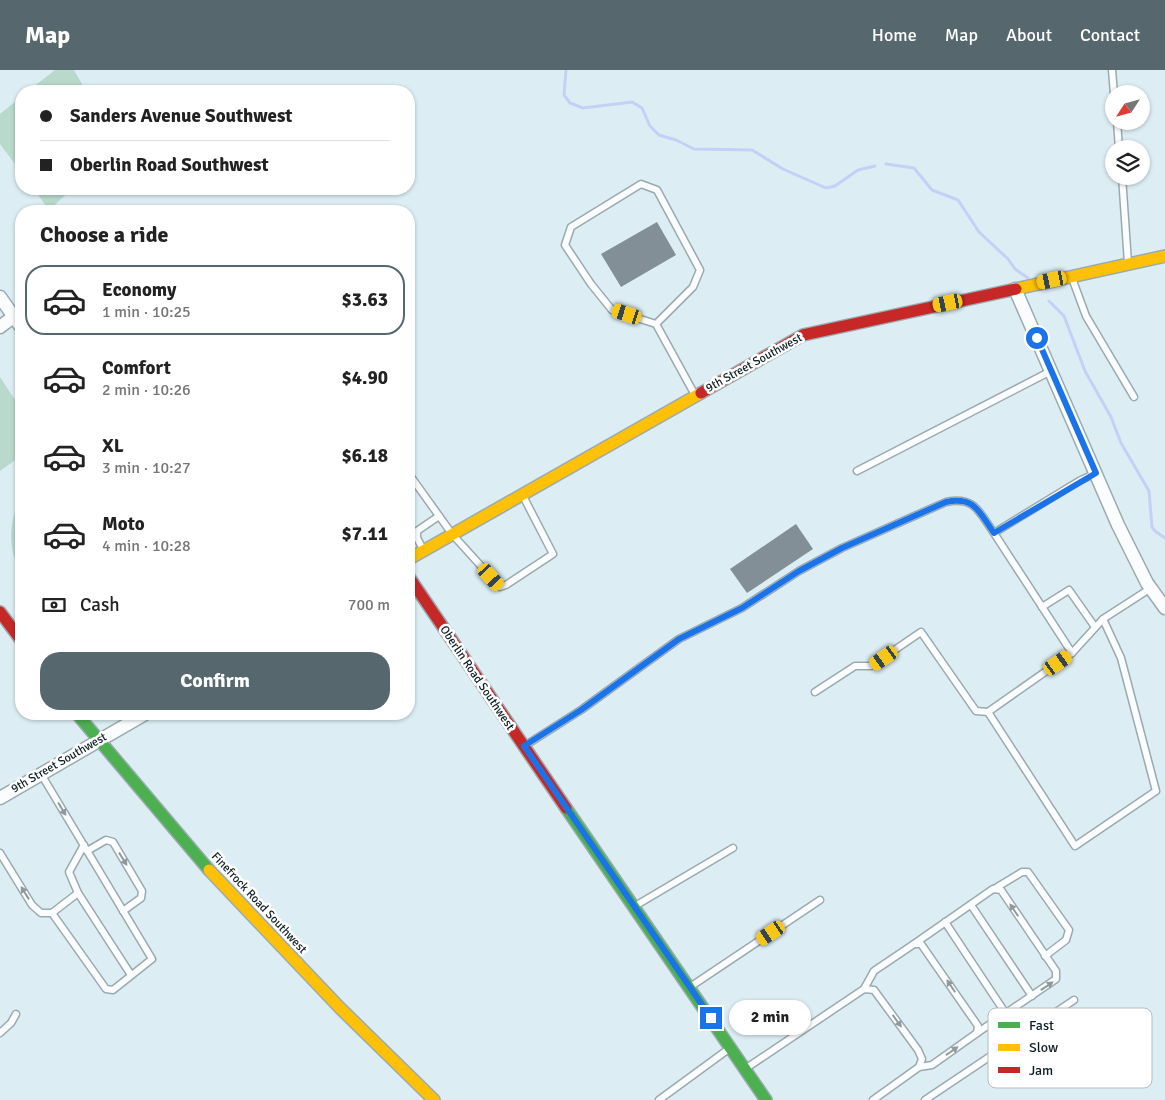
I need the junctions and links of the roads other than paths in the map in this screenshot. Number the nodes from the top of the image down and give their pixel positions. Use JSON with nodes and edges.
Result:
{"nodes":[{"id":1,"x":1112,"y":70,"type":"edge"},
{"id":2,"x":1113,"y":85,"type":"edge"},
{"id":3,"x":1123,"y":185,"type":"edge"},
{"id":4,"x":1165,"y":256,"type":"edge"},
{"id":5,"x":1128,"y":264,"type":"junction"},
{"id":6,"x":1071,"y":276,"type":"junction"},
{"id":7,"x":1015,"y":289,"type":"junction"},
{"id":8,"x":0,"y":297,"type":"edge"},
{"id":9,"x":15,"y":314,"type":"edge"},
{"id":10,"x":15,"y":320,"type":"edge"},
{"id":11,"x":656,"y":324,"type":"junction"},
{"id":12,"x":0,"y":326,"type":"edge"},
{"id":13,"x":1052,"y":371,"type":"junction"},
{"id":14,"x":695,"y":395,"type":"junction"},
{"id":15,"x":1134,"y":397,"type":"dead end"},
{"id":16,"x":857,"y":471,"type":"dead end"},
{"id":17,"x":1096,"y":473,"type":"junction"},
{"id":18,"x":415,"y":482,"type":"edge"},
{"id":19,"x":522,"y":495,"type":"junction"},
{"id":20,"x":439,"y":516,"type":"junction"},
{"id":21,"x":994,"y":533,"type":"junction"},
{"id":22,"x":452,"y":534,"type":"junction"},
{"id":23,"x":424,"y":550,"type":"junction"},
{"id":24,"x":415,"y":555,"type":"edge"},
{"id":25,"x":415,"y":586,"type":"edge"},
{"id":26,"x":1151,"y":588,"type":"junction"},
{"id":27,"x":1042,"y":607,"type":"junction"},
{"id":28,"x":1165,"y":608,"type":"edge"},
{"id":29,"x":0,"y":612,"type":"edge"},
{"id":30,"x":1103,"y":619,"type":"junction"},
{"id":31,"x":1095,"y":627,"type":"junction"},
{"id":32,"x":15,"y":632,"type":"edge"},
{"id":33,"x":1072,"y":653,"type":"junction"},
{"id":34,"x":815,"y":692,"type":"dead end"},
{"id":35,"x":988,"y":712,"type":"junction"},
{"id":36,"x":82,"y":720,"type":"edge"},
{"id":37,"x":135,"y":720,"type":"edge"},
{"id":38,"x":99,"y":741,"type":"junction"},
{"id":39,"x":524,"y":746,"type":"junction"},
{"id":40,"x":41,"y":774,"type":"junction"},
{"id":41,"x":0,"y":798,"type":"edge"},
{"id":42,"x":84,"y":845,"type":"junction"},
{"id":43,"x":733,"y":848,"type":"dead end"},
{"id":44,"x":87,"y":851,"type":"junction"},
{"id":45,"x":0,"y":853,"type":"edge"},
{"id":46,"x":993,"y":889,"type":"junction"},
{"id":47,"x":78,"y":894,"type":"junction"},
{"id":48,"x":820,"y":900,"type":"dead end"},
{"id":49,"x":971,"y":904,"type":"junction"},
{"id":50,"x":634,"y":906,"type":"junction"},
{"id":51,"x":123,"y":911,"type":"junction"},
{"id":52,"x":52,"y":913,"type":"junction"},
{"id":53,"x":945,"y":922,"type":"junction"},
{"id":54,"x":914,"y":944,"type":"junction"},
{"id":55,"x":1045,"y":956,"type":"junction"},
{"id":56,"x":131,"y":975,"type":"junction"},
{"id":57,"x":690,"y":987,"type":"junction"},
{"id":58,"x":864,"y":989,"type":"junction"},
{"id":59,"x":1032,"y":996,"type":"junction"},
{"id":60,"x":1074,"y":1000,"type":"dead end"},
{"id":61,"x":1002,"y":1008,"type":"edge"},
{"id":62,"x":1015,"y":1008,"type":"edge"},
{"id":63,"x":1062,"y":1008,"type":"edge"},
{"id":64,"x":16,"y":1014,"type":"dead end"},
{"id":65,"x":988,"y":1026,"type":"edge"},
{"id":66,"x":0,"y":1033,"type":"edge"},
{"id":67,"x":977,"y":1033,"type":"junction"},
{"id":68,"x":731,"y":1047,"type":"junction"},
{"id":69,"x":988,"y":1058,"type":"edge"},
{"id":70,"x":919,"y":1067,"type":"junction"},
{"id":71,"x":745,"y":1069,"type":"junction"},
{"id":72,"x":434,"y":1100,"type":"edge"},
{"id":73,"x":659,"y":1100,"type":"edge"},
{"id":74,"x":766,"y":1100,"type":"edge"},
{"id":75,"x":874,"y":1100,"type":"edge"},
{"id":76,"x":926,"y":1100,"type":"edge"}],
"edges":[{"from":1,"to":2,"type":"lane"},
{"from":3,"to":5,"type":"lane"},
{"from":4,"to":5,"type":"street","name":"9th Street Southwest"},
{"from":5,"to":6,"type":"street","name":"9th Street Southwest"},
{"from":6,"to":7,"type":"street","name":"9th Street Southwest"},
{"from":6,"to":15,"type":"lane"},
{"from":7,"to":13,"type":"street"},
{"from":7,"to":14,"type":"street","name":"9th Street Southwest"},
{"from":8,"to":9,"type":"street"},
{"from":10,"to":12,"type":"street"},
{"from":11,"to":11,"type":"lane"},
{"from":11,"to":14,"type":"lane"},
{"from":13,"to":16,"type":"lane"},
{"from":13,"to":17,"type":"street"},
{"from":14,"to":19,"type":"street","name":"9th Street Southwest"},
{"from":17,"to":21,"type":"lane"},
{"from":17,"to":26,"type":"street"},
{"from":18,"to":20,"type":"lane"},
{"from":19,"to":22,"type":"street","name":"9th Street Southwest"},
{"from":19,"to":22,"type":"lane"},
{"from":20,"to":22,"type":"lane"},
{"from":20,"to":23,"type":"lane"},
{"from":21,"to":27,"type":"lane"},
{"from":21,"to":39,"type":"lane"},
{"from":22,"to":23,"type":"street","name":"9th Street Southwest"},
{"from":23,"to":24,"type":"street","name":"9th Street Southwest"},
{"from":25,"to":39,"type":"street","name":"Oberlin Road Southwest"},
{"from":26,"to":28,"type":"street"},
{"from":26,"to":30,"type":"lane"},
{"from":27,"to":31,"type":"lane"},
{"from":27,"to":33,"type":"lane"},
{"from":29,"to":32,"type":"street"},
{"from":30,"to":31,"type":"lane"},
{"from":30,"to":35,"type":"lane"},
{"from":31,"to":33,"type":"lane"},
{"from":33,"to":35,"type":"lane"},
{"from":34,"to":35,"type":"lane"},
{"from":36,"to":38,"type":"street","name":"Finefrock Road Southwest"},
{"from":37,"to":38,"type":"street","name":"9th Street Southwest"},
{"from":38,"to":40,"type":"street","name":"9th Street Southwest"},
{"from":38,"to":72,"type":"street","name":"Finefrock Road Southwest"},
{"from":39,"to":50,"type":"street","name":"Oberlin Road Southwest"},
{"from":40,"to":41,"type":"street","name":"9th Street Southwest"},
{"from":40,"to":42,"type":"lane","one_way":true},
{"from":42,"to":44,"type":"lane"},
{"from":42,"to":47,"type":"lane"},
{"from":43,"to":50,"type":"lane"},
{"from":44,"to":51,"type":"lane"},
{"from":44,"to":51,"type":"lane","one_way":true},
{"from":52,"to":45,"type":"lane","one_way":true},
{"from":46,"to":49,"type":"lane"},
{"from":55,"to":46,"type":"lane","one_way":true},
{"from":46,"to":55,"type":"lane"},
{"from":47,"to":52,"type":"lane"},
{"from":47,"to":56,"type":"lane"},
{"from":48,"to":57,"type":"lane"},
{"from":49,"to":53,"type":"lane"},
{"from":49,"to":59,"type":"lane"},
{"from":50,"to":57,"type":"street","name":"Oberlin Road Southwest"},
{"from":51,"to":56,"type":"lane"},
{"from":52,"to":56,"type":"lane"},
{"from":53,"to":54,"type":"lane"},
{"from":53,"to":61,"type":"lane"},
{"from":54,"to":58,"type":"lane"},
{"from":67,"to":54,"type":"lane","one_way":true},
{"from":59,"to":55,"type":"lane","one_way":true},
{"from":57,"to":68,"type":"street","name":"Oberlin Road Southwest"},
{"from":58,"to":70,"type":"lane","one_way":true},
{"from":58,"to":71,"type":"lane"},
{"from":59,"to":62,"type":"lane"},
{"from":60,"to":63,"type":"lane"},
{"from":64,"to":66,"type":"lane"},
{"from":65,"to":67,"type":"lane"},
{"from":70,"to":67,"type":"lane","one_way":true},
{"from":68,"to":71,"type":"street","name":"Oberlin Road Southwest"},
{"from":68,"to":73,"type":"lane"},
{"from":69,"to":76,"type":"lane"},
{"from":70,"to":75,"type":"lane"},
{"from":71,"to":74,"type":"street","name":"Oberlin Road Southwest"}]}
